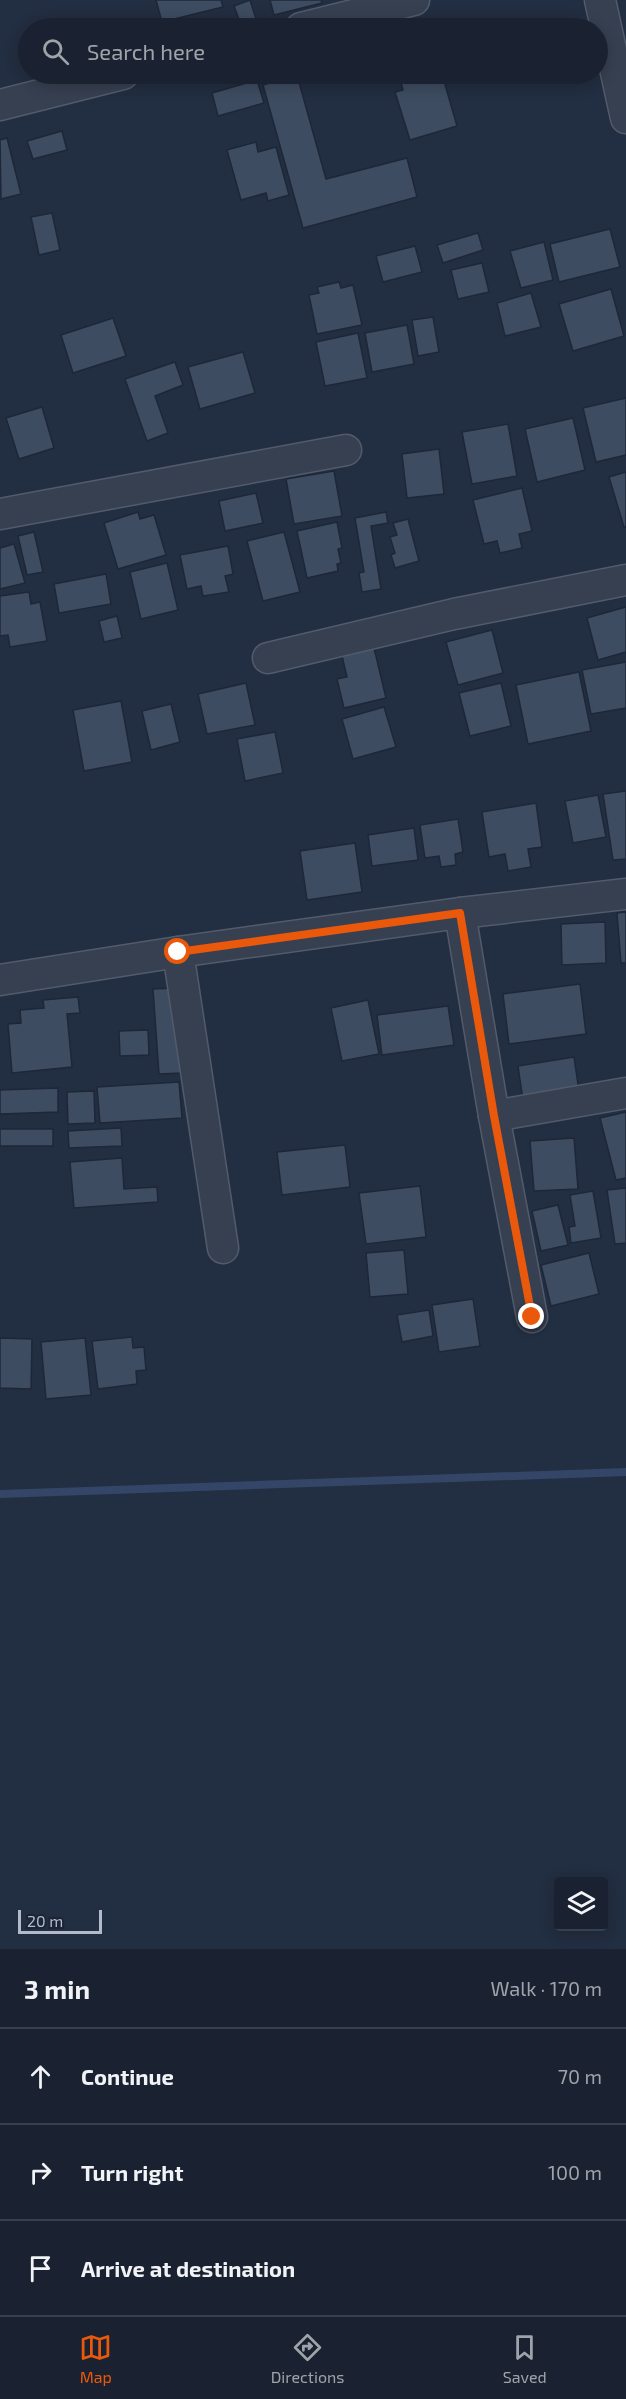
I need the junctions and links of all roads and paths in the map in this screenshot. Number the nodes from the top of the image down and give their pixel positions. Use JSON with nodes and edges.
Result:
{"nodes":[{"id":1,"x":414,"y":0,"type":"edge"},
{"id":2,"x":600,"y":0,"type":"edge"},
{"id":3,"x":341,"y":18,"type":"edge"},
{"id":4,"x":604,"y":18,"type":"edge"},
{"id":5,"x":608,"y":36,"type":"edge"},
{"id":6,"x":83,"y":84,"type":"edge"},
{"id":7,"x":0,"y":105,"type":"edge"},
{"id":8,"x":626,"y":118,"type":"edge"},
{"id":9,"x":346,"y":450,"type":"dead end"},
{"id":10,"x":0,"y":514,"type":"edge"},
{"id":11,"x":626,"y":580,"type":"edge"},
{"id":12,"x":268,"y":658,"type":"dead end"},
{"id":13,"x":626,"y":894,"type":"edge"},
{"id":14,"x":460,"y":913,"type":"junction"},
{"id":15,"x":178,"y":952,"type":"junction"},
{"id":16,"x":0,"y":980,"type":"edge"},
{"id":17,"x":626,"y":1093,"type":"edge"},
{"id":18,"x":494,"y":1116,"type":"junction"},
{"id":19,"x":223,"y":1248,"type":"dead end"},
{"id":20,"x":532,"y":1317,"type":"dead end"}],
"edges":[{"from":1,"to":3,"type":"street"},
{"from":2,"to":4,"type":"street"},
{"from":5,"to":8,"type":"street"},
{"from":6,"to":7,"type":"street"},
{"from":9,"to":10,"type":"street"},
{"from":11,"to":12,"type":"street"},
{"from":13,"to":14,"type":"street"},
{"from":14,"to":15,"type":"street"},
{"from":14,"to":18,"type":"street"},
{"from":15,"to":16,"type":"street"},
{"from":15,"to":19,"type":"street"},
{"from":17,"to":18,"type":"street"},
{"from":18,"to":20,"type":"street"}]}
